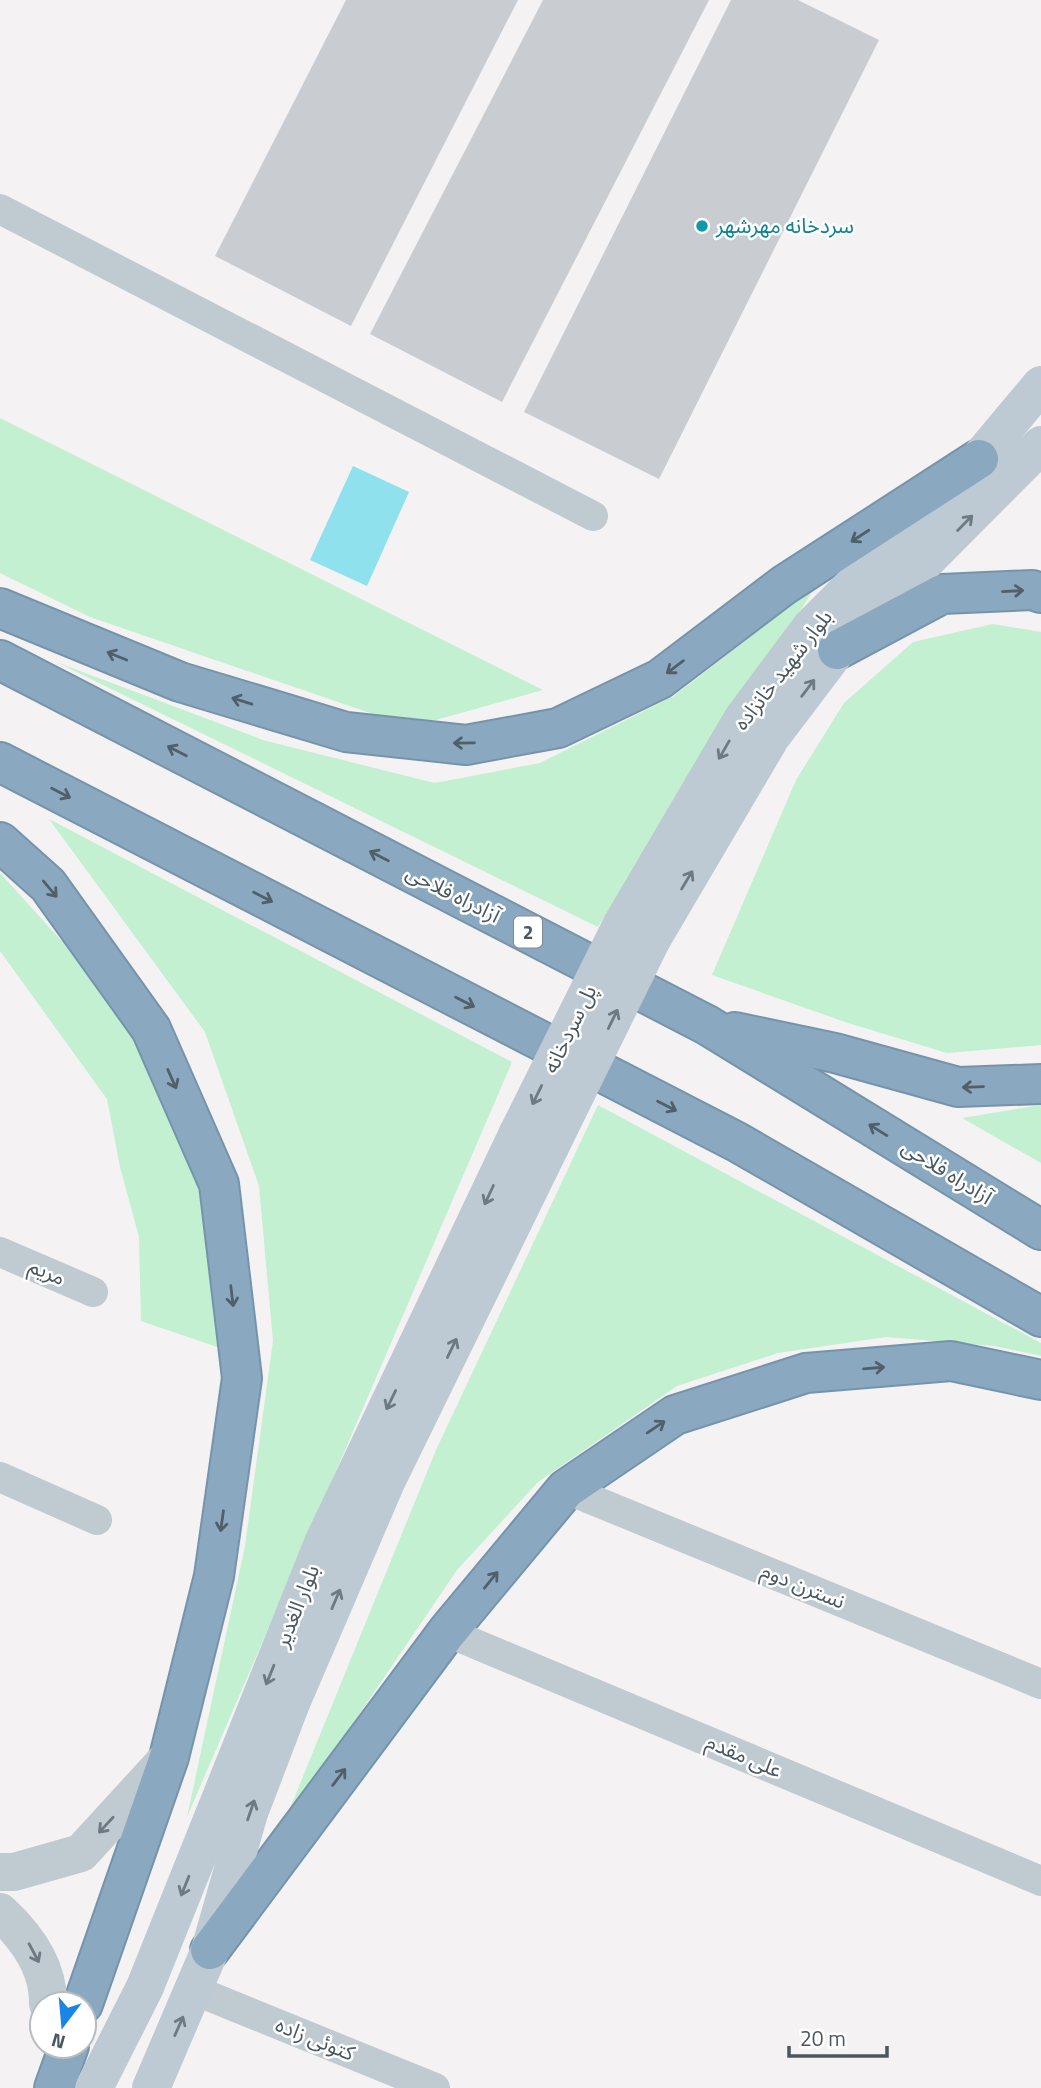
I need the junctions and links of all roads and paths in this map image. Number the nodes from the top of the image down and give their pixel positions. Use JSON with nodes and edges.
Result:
{"nodes":[{"id":1,"x":0,"y":209,"type":"edge"},
{"id":2,"x":1041,"y":385,"type":"edge"},
{"id":3,"x":1041,"y":445,"type":"edge"},
{"id":4,"x":979,"y":459,"type":"junction"},
{"id":5,"x":593,"y":516,"type":"dead end"},
{"id":6,"x":1041,"y":593,"type":"edge"},
{"id":7,"x":0,"y":608,"type":"edge"},
{"id":8,"x":837,"y":650,"type":"junction"},
{"id":9,"x":0,"y":660,"type":"edge"},
{"id":10,"x":0,"y":762,"type":"edge"},
{"id":11,"x":0,"y":842,"type":"edge"},
{"id":12,"x":637,"y":932,"type":"junction"},
{"id":13,"x":707,"y":1025,"type":"junction"},
{"id":14,"x":1041,"y":1084,"type":"edge"},
{"id":15,"x":534,"y":1140,"type":"junction"},
{"id":16,"x":1041,"y":1230,"type":"edge"},
{"id":17,"x":0,"y":1252,"type":"edge"},
{"id":18,"x":93,"y":1292,"type":"dead end"},
{"id":19,"x":1041,"y":1317,"type":"edge"},
{"id":20,"x":1041,"y":1380,"type":"edge"},
{"id":21,"x":0,"y":1476,"type":"edge"},
{"id":22,"x":566,"y":1489,"type":"junction"},
{"id":23,"x":97,"y":1520,"type":"dead end"},
{"id":24,"x":447,"y":1632,"type":"junction"},
{"id":25,"x":1041,"y":1684,"type":"edge"},
{"id":26,"x":169,"y":1757,"type":"junction"},
{"id":27,"x":0,"y":1872,"type":"edge"},
{"id":28,"x":1041,"y":1881,"type":"edge"},
{"id":29,"x":0,"y":1912,"type":"edge"},
{"id":30,"x":210,"y":1950,"type":"junction"},
{"id":31,"x":49,"y":1990,"type":"edge"},
{"id":32,"x":88,"y":1990,"type":"edge"},
{"id":33,"x":194,"y":1990,"type":"junction"},
{"id":34,"x":47,"y":2060,"type":"edge"},
{"id":35,"x":64,"y":2060,"type":"edge"},
{"id":36,"x":47,"y":2088,"type":"edge"},
{"id":37,"x":54,"y":2088,"type":"edge"},
{"id":38,"x":94,"y":2088,"type":"edge"},
{"id":39,"x":152,"y":2088,"type":"edge"},
{"id":40,"x":435,"y":2088,"type":"edge"}],
"edges":[{"from":1,"to":5,"type":"street"},
{"from":2,"to":4,"type":"main road","name":"بلوار شهید خانزاده"},
{"from":8,"to":3,"type":"main road","name":"بلوار شهید خانزاده","one_way":true},
{"from":4,"to":7,"type":"highway","one_way":true},
{"from":4,"to":12,"type":"main road","name":"بلوار شهید خانزاده","one_way":true},
{"from":8,"to":6,"type":"highway","one_way":true},
{"from":12,"to":8,"type":"main road","name":"بلوار شهید خانزاده","one_way":true},
{"from":13,"to":9,"type":"highway","name":"آزادراه فلاحی","number":"2","one_way":true},
{"from":10,"to":19,"type":"highway","one_way":true},
{"from":11,"to":26,"type":"highway","one_way":true},
{"from":12,"to":15,"type":"main road","name":"پل سردخانه","bridge":true},
{"from":14,"to":13,"type":"highway","one_way":true},
{"from":16,"to":13,"type":"highway","name":"آزادراه فلاحی","number":"2","one_way":true},
{"from":30,"to":15,"type":"main road","name":"بلوار الغدیر","one_way":true},
{"from":15,"to":38,"type":"main road","name":"بلوار الغدیر","one_way":true},
{"from":17,"to":18,"type":"street","name":"مریم"},
{"from":22,"to":20,"type":"highway","one_way":true},
{"from":21,"to":23,"type":"street"},
{"from":24,"to":22,"type":"highway","one_way":true},
{"from":22,"to":25,"type":"street","name":"نسترن دوم"},
{"from":24,"to":28,"type":"street","name":"علی مقدم"},
{"from":30,"to":24,"type":"highway","one_way":true},
{"from":26,"to":27,"type":"street","one_way":true},
{"from":26,"to":32,"type":"highway"},
{"from":29,"to":31,"type":"street","one_way":true},
{"from":30,"to":33,"type":"main road","name":"بلوار الغدیر"},
{"from":39,"to":33,"type":"main road","name":"بلوار الغدیر","one_way":true},
{"from":33,"to":40,"type":"street","name":"کتوئی‌ زاده"},
{"from":34,"to":36,"type":"street"},
{"from":35,"to":37,"type":"highway"}]}
